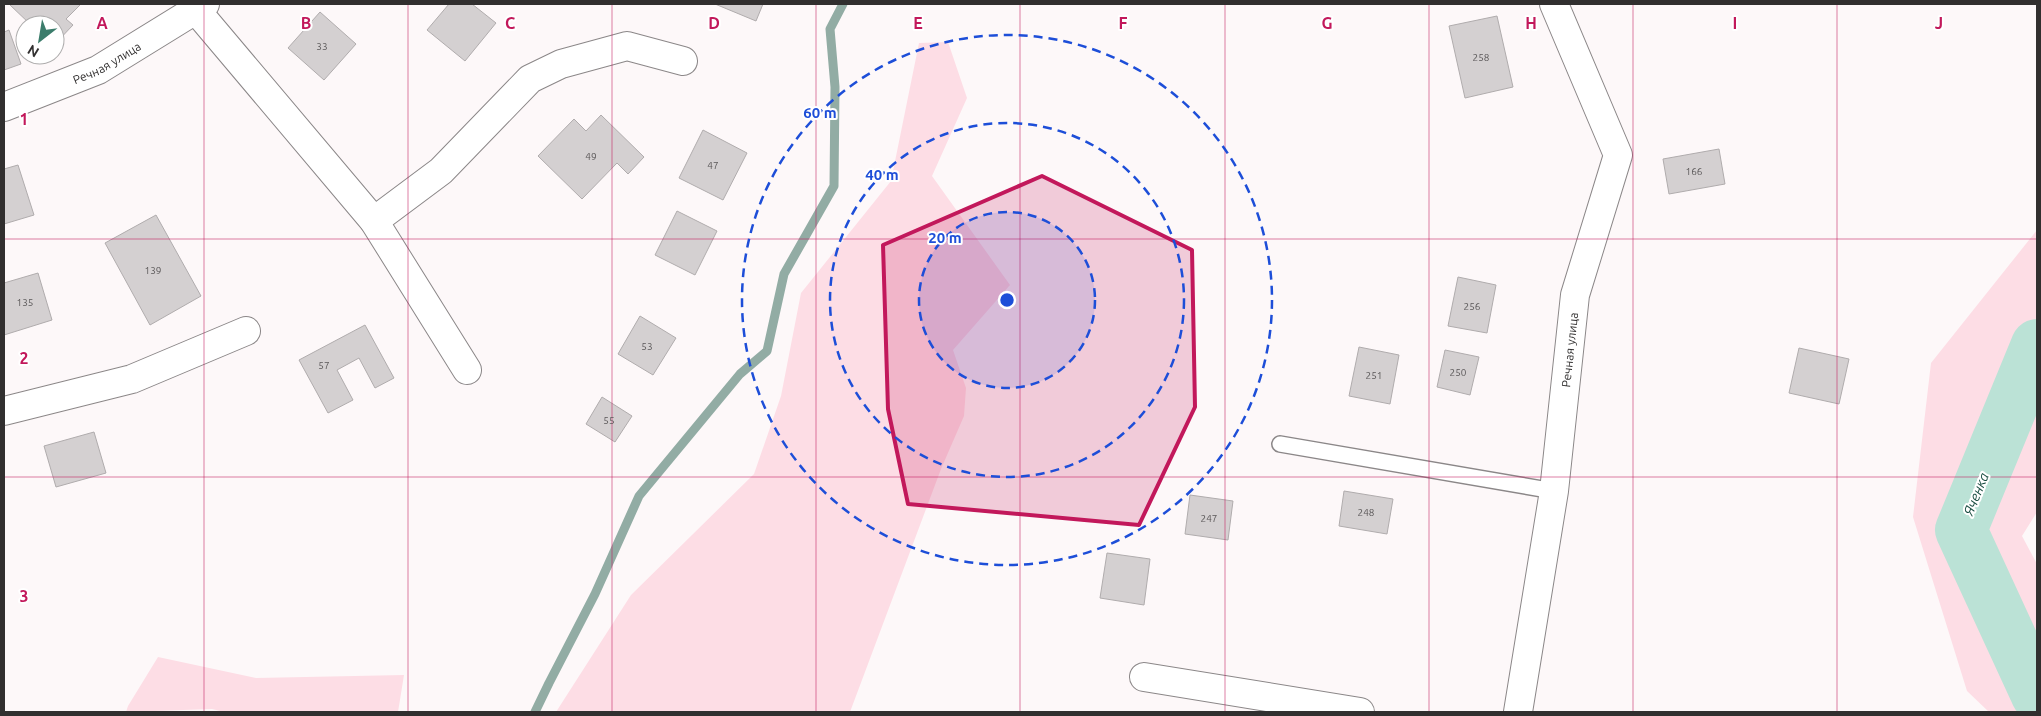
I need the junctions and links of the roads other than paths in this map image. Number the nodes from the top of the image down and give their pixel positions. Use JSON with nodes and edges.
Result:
{"nodes":[{"id":1,"x":1554,"y":4,"type":"edge"},
{"id":2,"x":200,"y":7,"type":"edge"},
{"id":3,"x":683,"y":61,"type":"dead end"},
{"id":4,"x":4,"y":107,"type":"edge"},
{"id":5,"x":374,"y":222,"type":"junction"},
{"id":6,"x":246,"y":331,"type":"dead end"},
{"id":7,"x":467,"y":370,"type":"dead end"},
{"id":8,"x":4,"y":411,"type":"edge"},
{"id":9,"x":1280,"y":444,"type":"dead end"},
{"id":10,"x":1554,"y":491,"type":"junction"},
{"id":11,"x":1144,"y":677,"type":"dead end"},
{"id":12,"x":1360,"y":712,"type":"edge"},
{"id":13,"x":1518,"y":712,"type":"edge"}],
"edges":[{"from":1,"to":10,"type":"street","name":"Речная улица"},
{"from":2,"to":4,"type":"street","name":"Речная улица"},
{"from":2,"to":5,"type":"street"},
{"from":3,"to":5,"type":"street"},
{"from":5,"to":7,"type":"street"},
{"from":6,"to":8,"type":"street"},
{"from":9,"to":10,"type":"lane"},
{"from":10,"to":13,"type":"street","name":"Речная улица"},
{"from":11,"to":12,"type":"street"}]}
